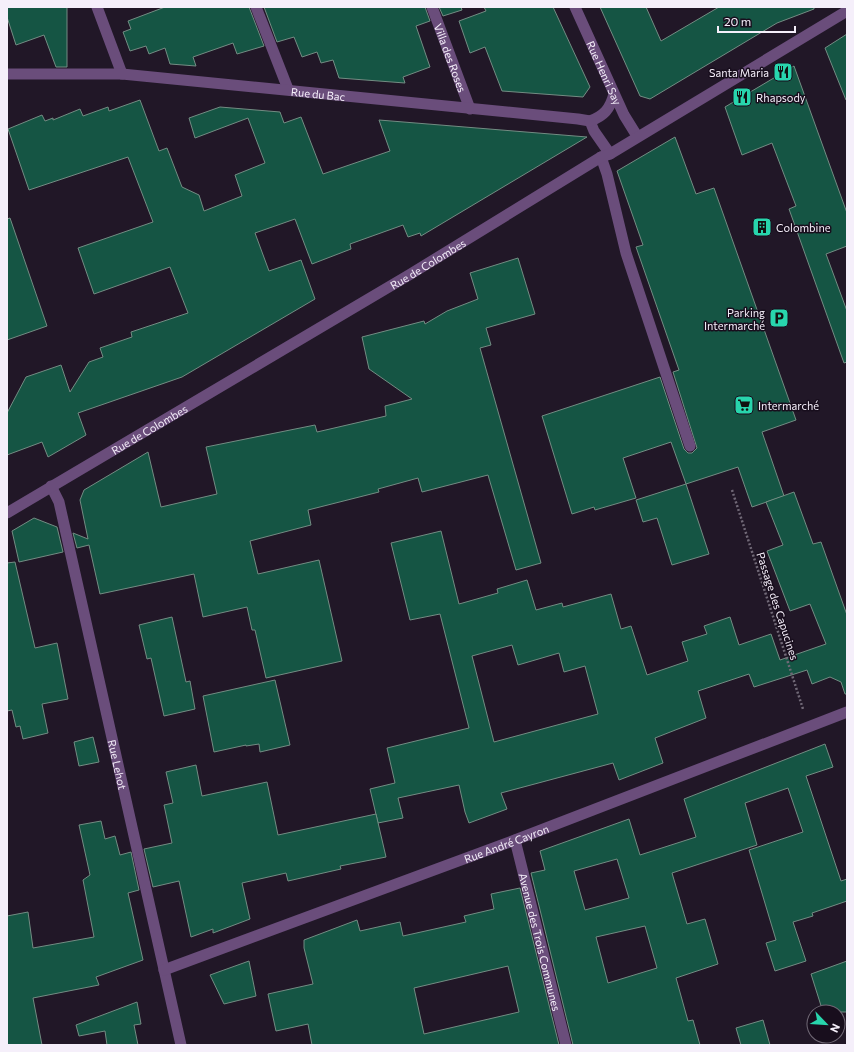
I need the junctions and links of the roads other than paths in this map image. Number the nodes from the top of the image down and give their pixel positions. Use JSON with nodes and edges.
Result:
{"nodes":[{"id":1,"x":97,"y":7,"type":"edge"},
{"id":2,"x":256,"y":7,"type":"edge"},
{"id":3,"x":432,"y":7,"type":"edge"},
{"id":4,"x":575,"y":7,"type":"edge"},
{"id":5,"x":847,"y":11,"type":"edge"},
{"id":6,"x":7,"y":74,"type":"edge"},
{"id":7,"x":122,"y":74,"type":"junction"},
{"id":8,"x":288,"y":90,"type":"junction"},
{"id":9,"x":614,"y":94,"type":"junction"},
{"id":10,"x":470,"y":109,"type":"junction"},
{"id":11,"x":590,"y":121,"type":"junction"},
{"id":12,"x":637,"y":136,"type":"junction"},
{"id":13,"x":606,"y":155,"type":"junction"},
{"id":14,"x":690,"y":446,"type":"dead end"},
{"id":15,"x":51,"y":486,"type":"junction"},
{"id":16,"x":7,"y":513,"type":"edge"},
{"id":17,"x":847,"y":712,"type":"edge"},
{"id":18,"x":515,"y":840,"type":"junction"},
{"id":19,"x":164,"y":970,"type":"junction"},
{"id":20,"x":181,"y":1045,"type":"edge"},
{"id":21,"x":566,"y":1045,"type":"edge"}],
"edges":[{"from":1,"to":7,"type":"street"},
{"from":2,"to":8,"type":"street"},
{"from":3,"to":10,"type":"street","name":"Villa des Roses"},
{"from":4,"to":9,"type":"street","name":"Rue Henri Say"},
{"from":5,"to":12,"type":"street","name":"Rue de Colombes"},
{"from":6,"to":7,"type":"street","name":"Rue du Bac"},
{"from":7,"to":8,"type":"street","name":"Rue du Bac"},
{"from":8,"to":10,"type":"street","name":"Rue du Bac"},
{"from":9,"to":11,"type":"street"},
{"from":9,"to":12,"type":"street","name":"Rue Henri Say"},
{"from":10,"to":11,"type":"street","name":"Rue du Bac"},
{"from":11,"to":13,"type":"street"},
{"from":12,"to":13,"type":"street","name":"Rue de Colombes"},
{"from":13,"to":14,"type":"street"},
{"from":13,"to":15,"type":"street","name":"Rue de Colombes"},
{"from":15,"to":16,"type":"street","name":"Rue de Colombes"},
{"from":15,"to":19,"type":"street","name":"Rue Lehot"},
{"from":17,"to":18,"type":"street","name":"Rue André Cayron"},
{"from":18,"to":19,"type":"street","name":"Rue André Cayron"},
{"from":18,"to":21,"type":"street","name":"Avenue des Trois Communes"},
{"from":19,"to":20,"type":"street","name":"Rue Lehot"}]}
